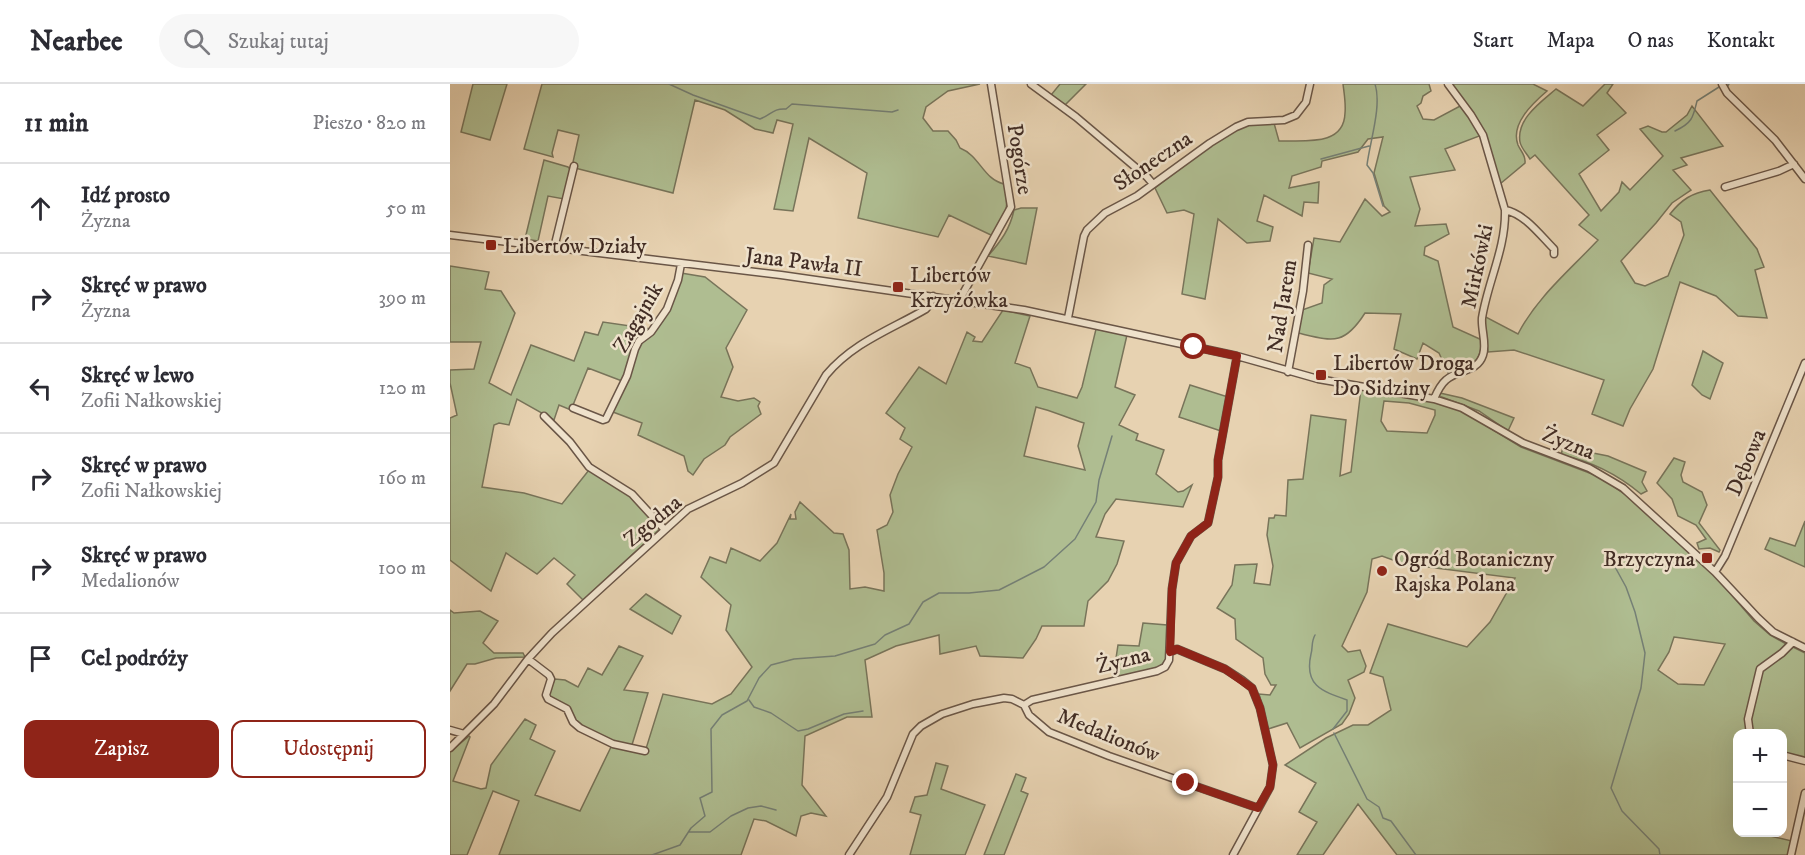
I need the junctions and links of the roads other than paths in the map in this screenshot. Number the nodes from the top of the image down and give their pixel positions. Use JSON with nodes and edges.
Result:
{"nodes":[{"id":1,"x":991,"y":84,"type":"edge"},
{"id":2,"x":1031,"y":84,"type":"edge"},
{"id":3,"x":1310,"y":84,"type":"edge"},
{"id":4,"x":1448,"y":84,"type":"edge"},
{"id":5,"x":1722,"y":84,"type":"edge"},
{"id":6,"x":1794,"y":164,"type":"junction"},
{"id":7,"x":574,"y":166,"type":"dead end"},
{"id":8,"x":1805,"y":179,"type":"edge"},
{"id":9,"x":1153,"y":184,"type":"junction"},
{"id":10,"x":1725,"y":187,"type":"dead end"},
{"id":11,"x":1505,"y":210,"type":"junction"},
{"id":12,"x":450,"y":235,"type":"edge"},
{"id":13,"x":1308,"y":246,"type":"dead end"},
{"id":14,"x":554,"y":248,"type":"junction"},
{"id":15,"x":1554,"y":254,"type":"dead end"},
{"id":16,"x":681,"y":264,"type":"junction"},
{"id":17,"x":933,"y":296,"type":"junction"},
{"id":18,"x":960,"y":299,"type":"junction"},
{"id":19,"x":1068,"y":318,"type":"junction"},
{"id":20,"x":1152,"y":337,"type":"joint"},
{"id":21,"x":1237,"y":356,"type":"junction"},
{"id":22,"x":1805,"y":363,"type":"edge"},
{"id":23,"x":1288,"y":372,"type":"junction"},
{"id":24,"x":1434,"y":399,"type":"junction"},
{"id":25,"x":573,"y":408,"type":"dead end"},
{"id":26,"x":544,"y":416,"type":"dead end"},
{"id":27,"x":665,"y":530,"type":"junction"},
{"id":28,"x":1715,"y":572,"type":"junction"},
{"id":29,"x":1793,"y":642,"type":"junction"},
{"id":30,"x":1805,"y":648,"type":"edge"},
{"id":31,"x":1170,"y":652,"type":"junction"},
{"id":32,"x":528,"y":659,"type":"junction"},
{"id":33,"x":1024,"y":705,"type":"junction"},
{"id":34,"x":1749,"y":729,"type":"edge"},
{"id":35,"x":450,"y":730,"type":"edge"},
{"id":36,"x":464,"y":734,"type":"junction"},
{"id":37,"x":450,"y":748,"type":"edge"},
{"id":38,"x":645,"y":751,"type":"dead end"},
{"id":39,"x":1787,"y":756,"type":"edge"},
{"id":40,"x":1805,"y":761,"type":"edge"},
{"id":41,"x":1805,"y":793,"type":"edge"},
{"id":42,"x":1258,"y":808,"type":"junction"},
{"id":43,"x":849,"y":855,"type":"edge"},
{"id":44,"x":1233,"y":855,"type":"edge"},
{"id":45,"x":1791,"y":855,"type":"edge"}],
"edges":[{"from":1,"to":18,"type":"street","name":"Pogórze"},
{"from":2,"to":9,"type":"street"},
{"from":3,"to":9,"type":"street","name":"Słoneczna"},
{"from":4,"to":11,"type":"street","name":"Mirkówki"},
{"from":5,"to":6,"type":"street"},
{"from":6,"to":8,"type":"street"},
{"from":6,"to":10,"type":"street"},
{"from":7,"to":14,"type":"street"},
{"from":9,"to":19,"type":"street","name":"Słoneczna"},
{"from":11,"to":15,"type":"street"},
{"from":11,"to":24,"type":"street","name":"Mirkówki"},
{"from":12,"to":14,"type":"street","name":"Jana Pawła II"},
{"from":13,"to":23,"type":"street","name":"Nad Jarem"},
{"from":14,"to":16,"type":"street","name":"Jana Pawła II"},
{"from":16,"to":17,"type":"street","name":"Jana Pawła II"},
{"from":16,"to":25,"type":"street","name":"Zagajnik"},
{"from":17,"to":18,"type":"street","name":"Jana Pawła II"},
{"from":17,"to":27,"type":"street","name":"Zgodna"},
{"from":18,"to":19,"type":"street","name":"Jana Pawła II"},
{"from":19,"to":20,"type":"street","name":"Jana Pawła II"},
{"from":20,"to":21,"type":"street","name":"Żyzna"},
{"from":21,"to":23,"type":"street","name":"Żyzna"},
{"from":21,"to":31,"type":"street","name":"Żyzna"},
{"from":22,"to":28,"type":"street","name":"Dębowa"},
{"from":23,"to":24,"type":"street","name":"Żyzna"},
{"from":24,"to":28,"type":"street","name":"Żyzna"},
{"from":26,"to":27,"type":"street"},
{"from":27,"to":32,"type":"street","name":"Zgodna"},
{"from":28,"to":29,"type":"street","name":"Żyzna"},
{"from":29,"to":30,"type":"street","name":"Żyzna"},
{"from":29,"to":34,"type":"street"},
{"from":31,"to":33,"type":"street","name":"Żyzna"},
{"from":31,"to":42,"type":"street"},
{"from":32,"to":36,"type":"street","name":"Zgodna"},
{"from":32,"to":38,"type":"street"},
{"from":33,"to":42,"type":"street","name":"Medalionów"},
{"from":33,"to":43,"type":"street","name":"Żyzna"},
{"from":35,"to":36,"type":"street"},
{"from":36,"to":37,"type":"street","name":"Zgodna"},
{"from":39,"to":40,"type":"street"},
{"from":41,"to":45,"type":"street"},
{"from":42,"to":44,"type":"street"}]}
